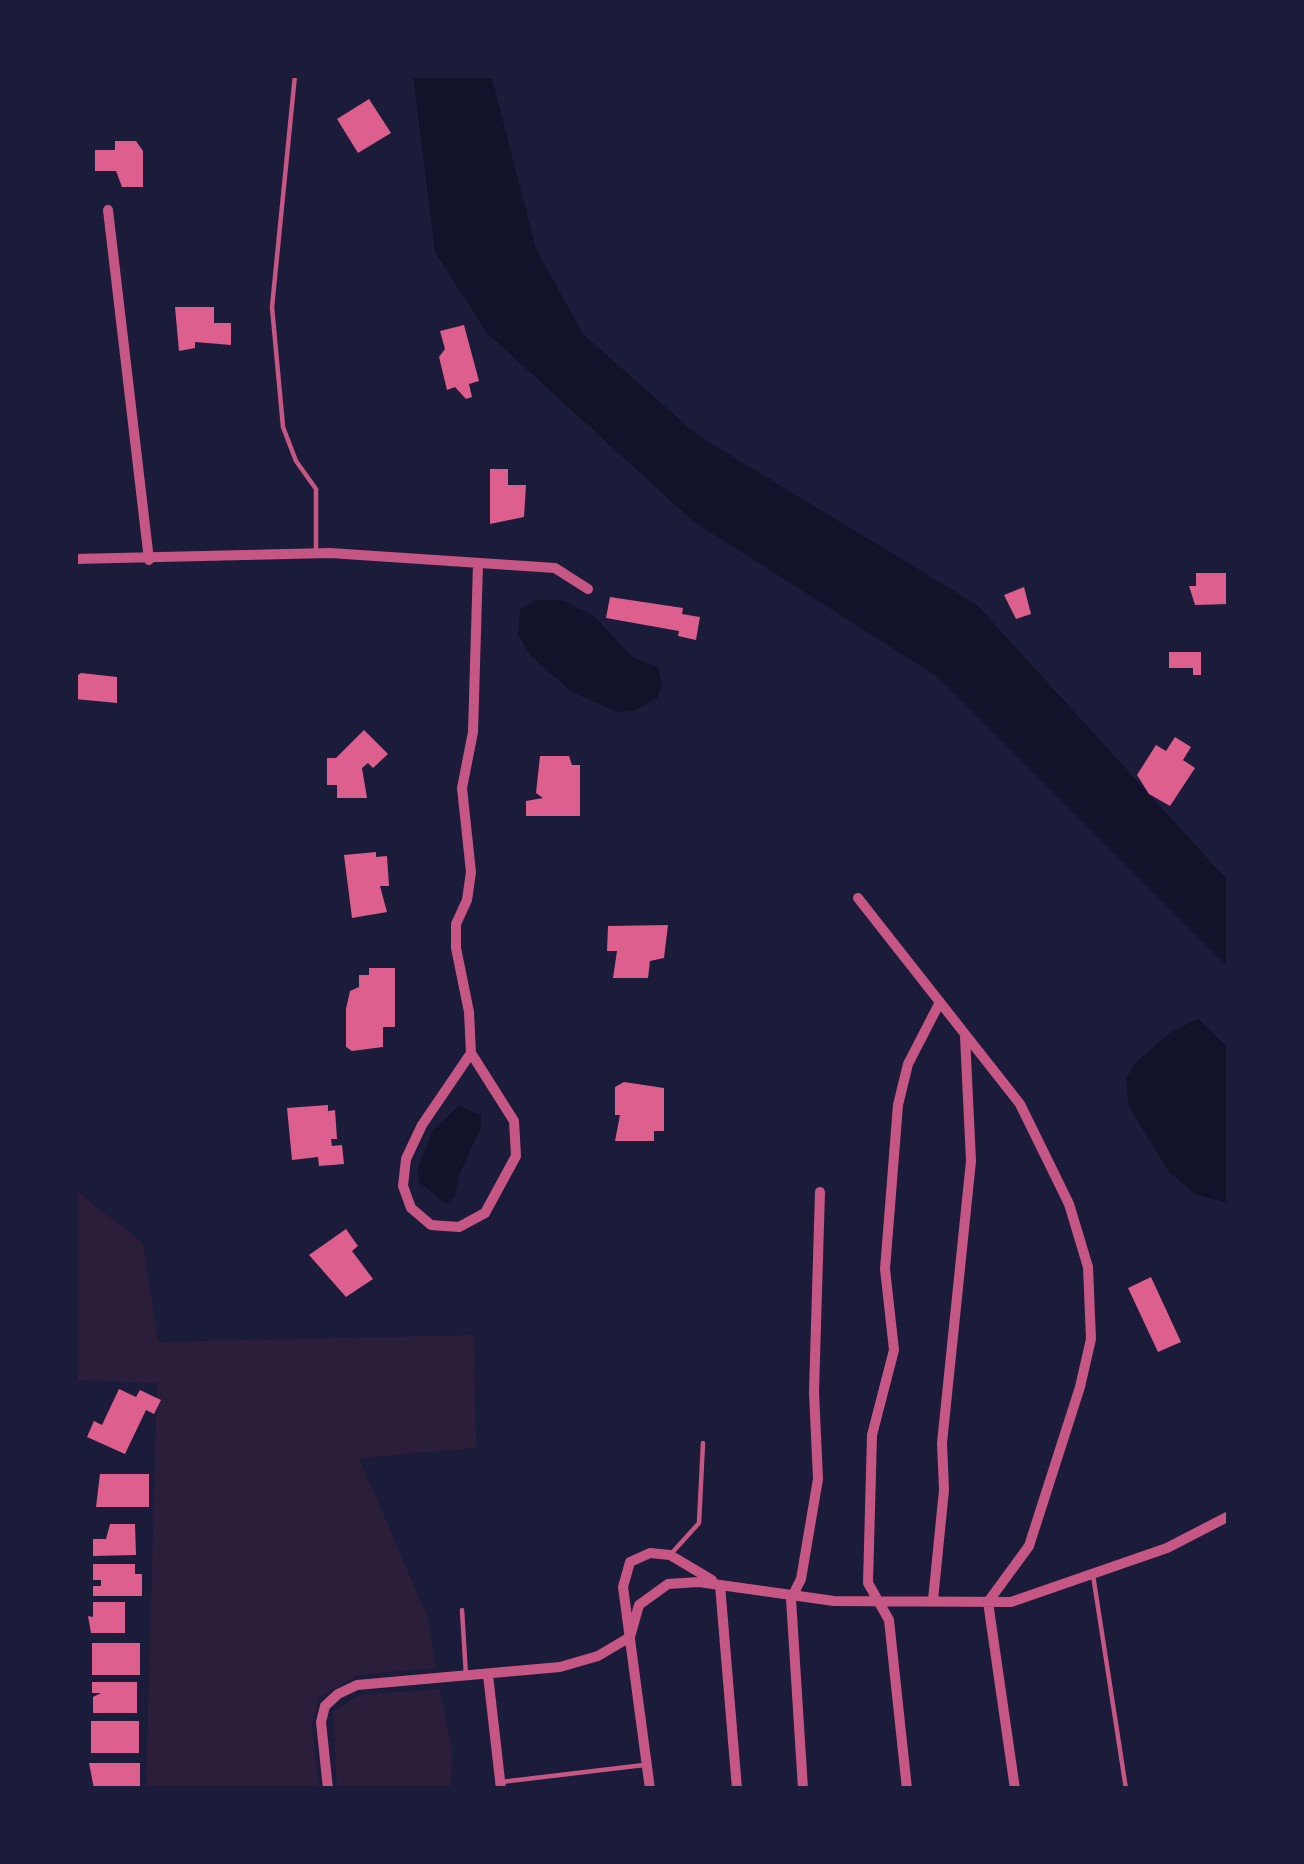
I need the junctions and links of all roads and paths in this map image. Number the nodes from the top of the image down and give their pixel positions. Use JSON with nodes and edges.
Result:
{"nodes":[{"id":1,"x":295,"y":75,"type":"edge"},
{"id":2,"x":108,"y":210,"type":"dead end"},
{"id":3,"x":316,"y":554,"type":"junction"},
{"id":4,"x":75,"y":559,"type":"edge"},
{"id":5,"x":149,"y":560,"type":"junction"},
{"id":6,"x":478,"y":564,"type":"junction"},
{"id":7,"x":588,"y":589,"type":"dead end"},
{"id":8,"x":858,"y":898,"type":"dead end"},
{"id":9,"x":940,"y":1002,"type":"junction"},
{"id":10,"x":964,"y":1033,"type":"junction"},
{"id":11,"x":471,"y":1053,"type":"junction"},
{"id":12,"x":820,"y":1192,"type":"dead end"},
{"id":13,"x":703,"y":1443,"type":"dead end"},
{"id":14,"x":1229,"y":1516,"type":"edge"},
{"id":15,"x":670,"y":1555,"type":"junction"},
{"id":16,"x":1093,"y":1575,"type":"junction"},
{"id":17,"x":720,"y":1585,"type":"junction"},
{"id":18,"x":791,"y":1599,"type":"junction"},
{"id":19,"x":880,"y":1600,"type":"junction"},
{"id":20,"x":933,"y":1600,"type":"junction"},
{"id":21,"x":988,"y":1602,"type":"junction"},
{"id":22,"x":462,"y":1610,"type":"dead end"},
{"id":23,"x":630,"y":1637,"type":"junction"},
{"id":24,"x":488,"y":1675,"type":"junction"},
{"id":25,"x":466,"y":1676,"type":"junction"},
{"id":26,"x":648,"y":1764,"type":"junction"},
{"id":27,"x":501,"y":1786,"type":"edge"},
{"id":28,"x":328,"y":1789,"type":"edge"},
{"id":29,"x":650,"y":1789,"type":"edge"},
{"id":30,"x":737,"y":1789,"type":"edge"},
{"id":31,"x":802,"y":1789,"type":"edge"},
{"id":32,"x":908,"y":1789,"type":"edge"},
{"id":33,"x":1015,"y":1789,"type":"edge"},
{"id":34,"x":1126,"y":1789,"type":"edge"}],
"edges":[{"from":1,"to":3,"type":"lane"},
{"from":2,"to":5,"type":"street"},
{"from":3,"to":5,"type":"street"},
{"from":3,"to":6,"type":"street"},
{"from":4,"to":5,"type":"street"},
{"from":6,"to":7,"type":"street"},
{"from":6,"to":11,"type":"street"},
{"from":8,"to":9,"type":"street"},
{"from":9,"to":10,"type":"street"},
{"from":9,"to":19,"type":"street"},
{"from":10,"to":20,"type":"street"},
{"from":10,"to":21,"type":"street"},
{"from":11,"to":11,"type":"street"},
{"from":12,"to":18,"type":"street"},
{"from":13,"to":15,"type":"lane"},
{"from":14,"to":16,"type":"street"},
{"from":15,"to":17,"type":"street"},
{"from":15,"to":23,"type":"street"},
{"from":16,"to":21,"type":"street"},
{"from":16,"to":34,"type":"lane"},
{"from":17,"to":18,"type":"street"},
{"from":17,"to":23,"type":"street"},
{"from":17,"to":30,"type":"street"},
{"from":18,"to":19,"type":"street"},
{"from":18,"to":31,"type":"street"},
{"from":19,"to":20,"type":"street"},
{"from":19,"to":32,"type":"street"},
{"from":20,"to":21,"type":"street"},
{"from":21,"to":33,"type":"street"},
{"from":22,"to":25,"type":"lane"},
{"from":23,"to":24,"type":"street"},
{"from":23,"to":26,"type":"street"},
{"from":24,"to":25,"type":"street"},
{"from":24,"to":27,"type":"street"},
{"from":25,"to":28,"type":"street"},
{"from":26,"to":27,"type":"lane"},
{"from":26,"to":29,"type":"street"}]}
